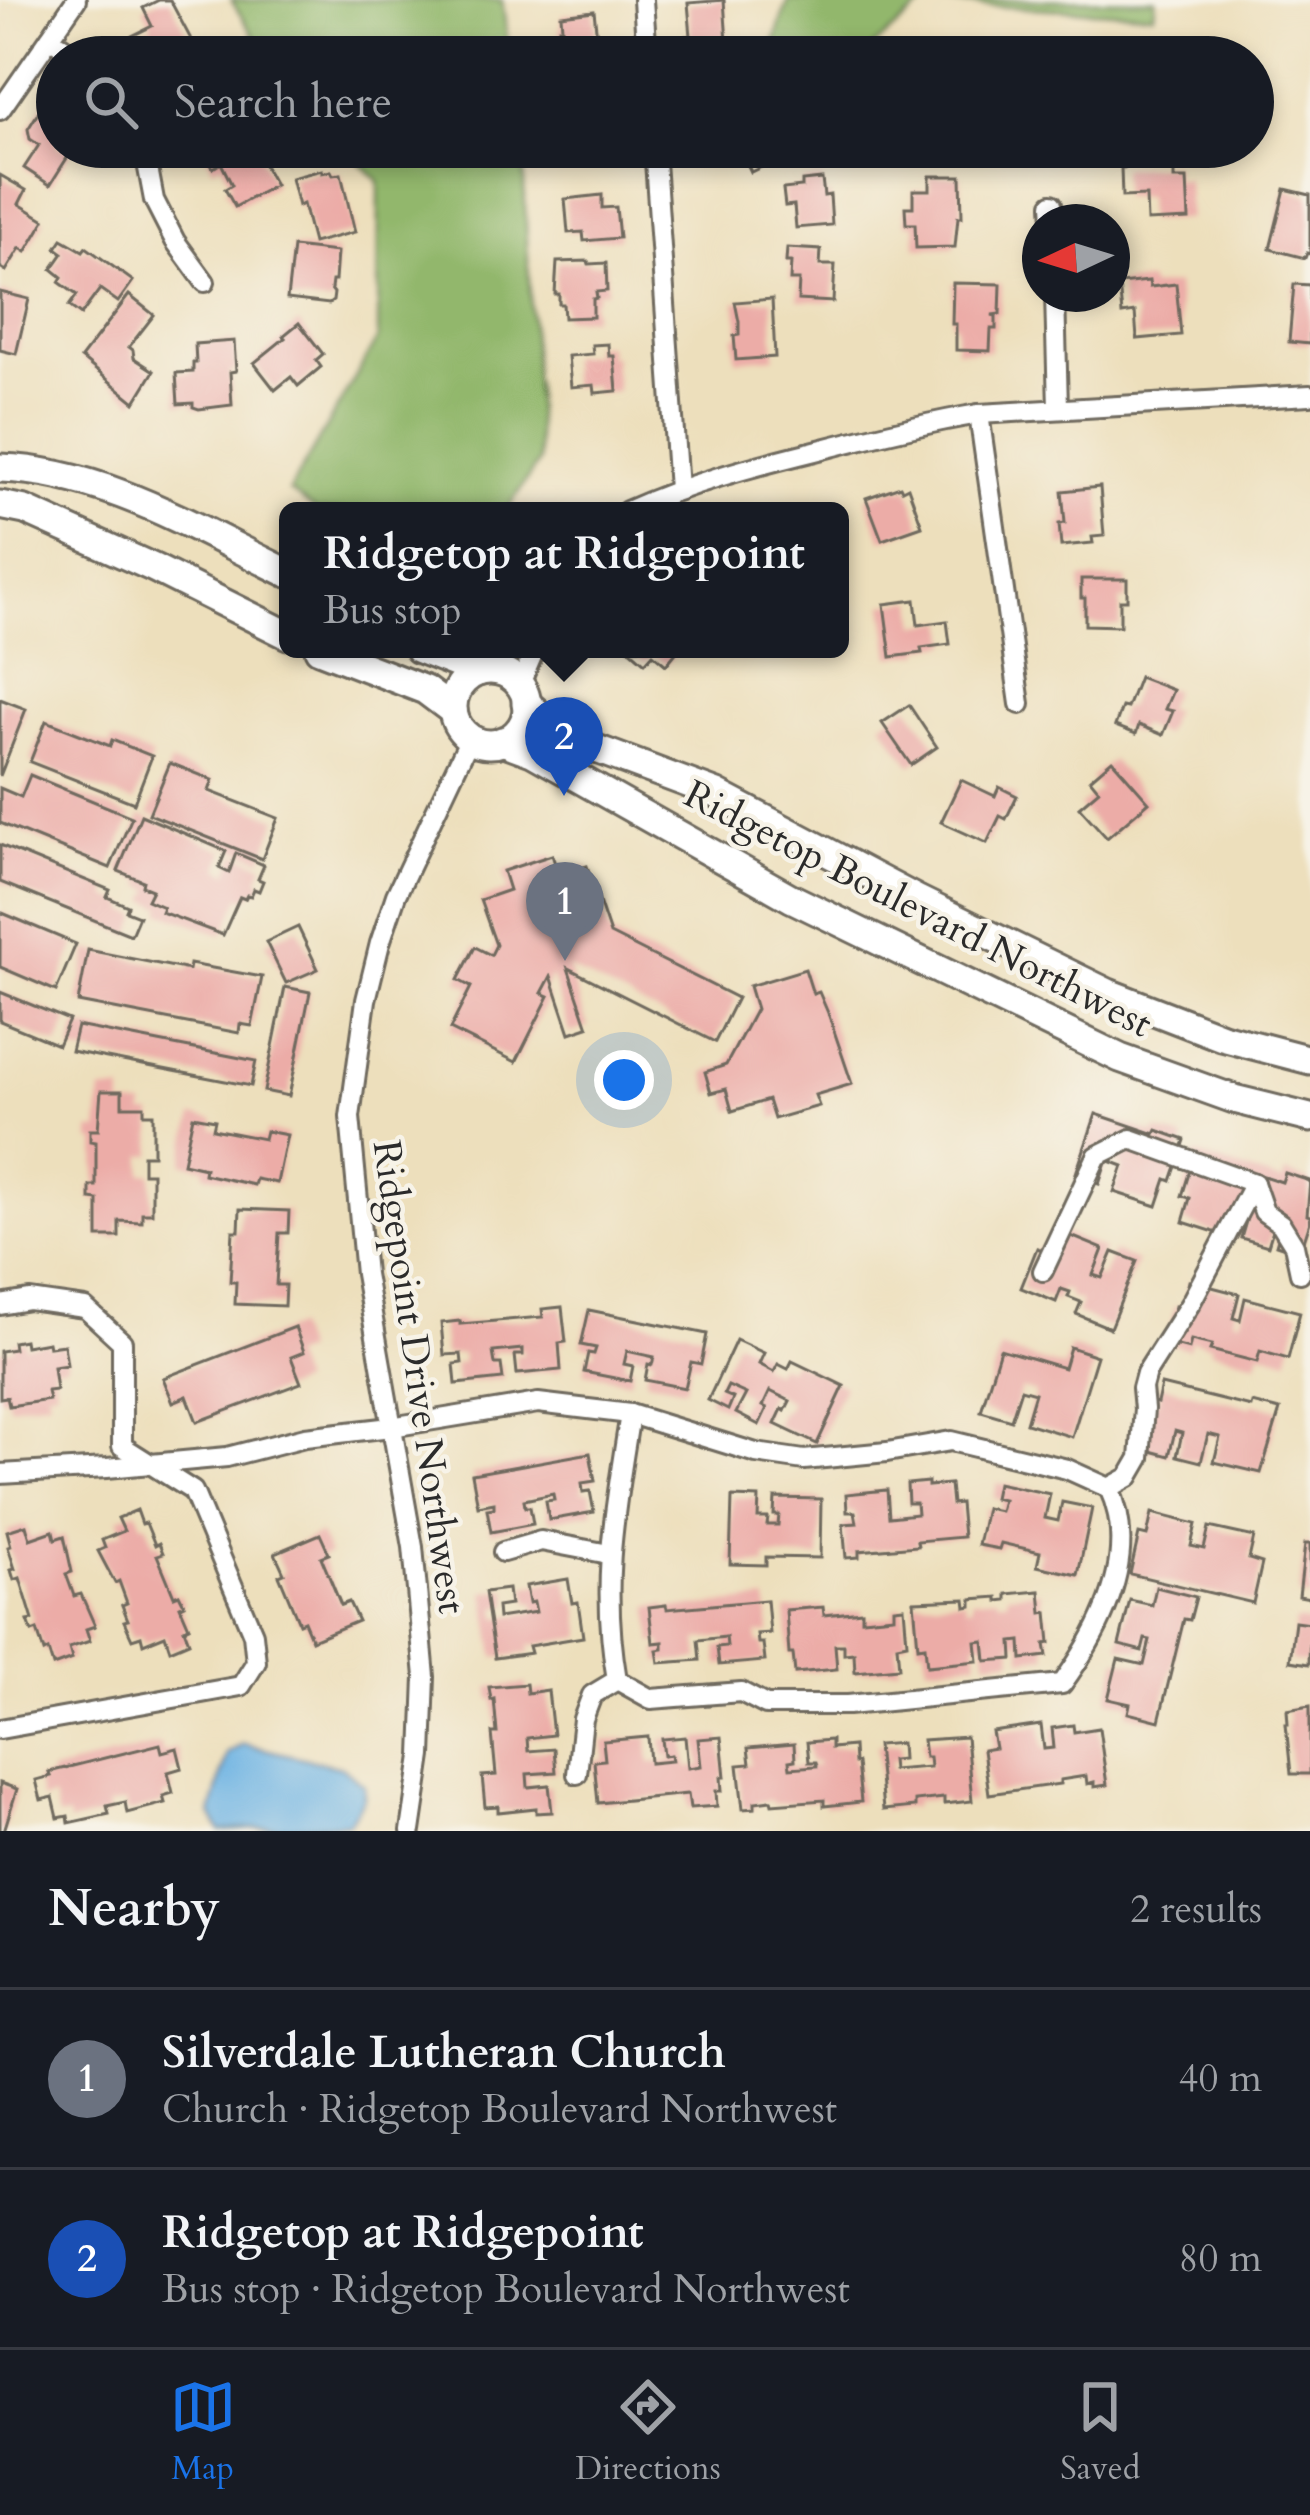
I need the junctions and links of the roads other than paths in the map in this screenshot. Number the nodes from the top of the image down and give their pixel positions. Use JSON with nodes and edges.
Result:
{"nodes":[{"id":1,"x":76,"y":0,"type":"edge"},
{"id":2,"x":643,"y":0,"type":"edge"},
{"id":3,"x":51,"y":36,"type":"edge"},
{"id":4,"x":646,"y":36,"type":"edge"},
{"id":5,"x":36,"y":58,"type":"edge"},
{"id":6,"x":0,"y":110,"type":"edge"},
{"id":7,"x":148,"y":168,"type":"edge"},
{"id":8,"x":655,"y":168,"type":"edge"},
{"id":9,"x":205,"y":282,"type":"dead end"},
{"id":10,"x":1055,"y":312,"type":"edge"},
{"id":11,"x":1310,"y":395,"type":"edge"},
{"id":12,"x":1058,"y":409,"type":"junction"},
{"id":13,"x":979,"y":414,"type":"junction"},
{"id":14,"x":0,"y":468,"type":"edge"},
{"id":15,"x":678,"y":489,"type":"junction"},
{"id":16,"x":648,"y":502,"type":"edge"},
{"id":17,"x":0,"y":505,"type":"edge"},
{"id":18,"x":279,"y":569,"type":"edge"},
{"id":19,"x":279,"y":630,"type":"edge"},
{"id":20,"x":342,"y":658,"type":"edge"},
{"id":21,"x":448,"y":658,"type":"edge"},
{"id":22,"x":533,"y":658,"type":"edge"},
{"id":23,"x":490,"y":663,"type":"edge"},
{"id":24,"x":523,"y":694,"type":"junction"},
{"id":25,"x":1020,"y":704,"type":"dead end"},
{"id":26,"x":453,"y":711,"type":"junction"},
{"id":27,"x":470,"y":738,"type":"junction"},
{"id":28,"x":502,"y":741,"type":"junction"},
{"id":29,"x":1310,"y":1060,"type":"edge"},
{"id":30,"x":1310,"y":1118,"type":"edge"},
{"id":31,"x":1254,"y":1183,"type":"junction"},
{"id":32,"x":1043,"y":1271,"type":"dead end"},
{"id":33,"x":1300,"y":1273,"type":"dead end"},
{"id":34,"x":0,"y":1305,"type":"edge"},
{"id":35,"x":630,"y":1414,"type":"junction"},
{"id":36,"x":391,"y":1427,"type":"junction"},
{"id":37,"x":150,"y":1464,"type":"junction"},
{"id":38,"x":0,"y":1474,"type":"edge"},
{"id":39,"x":1109,"y":1488,"type":"junction"},
{"id":40,"x":502,"y":1552,"type":"dead end"},
{"id":41,"x":609,"y":1554,"type":"junction"},
{"id":42,"x":617,"y":1679,"type":"junction"},
{"id":43,"x":0,"y":1729,"type":"edge"},
{"id":44,"x":577,"y":1774,"type":"dead end"},
{"id":45,"x":411,"y":1831,"type":"edge"}],
"edges":[{"from":1,"to":3,"type":"street"},
{"from":2,"to":4,"type":"street"},
{"from":5,"to":6,"type":"street"},
{"from":7,"to":9,"type":"street"},
{"from":8,"to":15,"type":"street"},
{"from":10,"to":12,"type":"street"},
{"from":11,"to":12,"type":"street"},
{"from":12,"to":13,"type":"street"},
{"from":13,"to":15,"type":"street"},
{"from":13,"to":25,"type":"street"},
{"from":14,"to":18,"type":"main road"},
{"from":15,"to":16,"type":"street"},
{"from":17,"to":19,"type":"main road"},
{"from":20,"to":26,"type":"main road"},
{"from":21,"to":23,"type":"main road"},
{"from":22,"to":24,"type":"street"},
{"from":23,"to":24,"type":"main road"},
{"from":23,"to":26,"type":"main road"},
{"from":24,"to":28,"type":"main road"},
{"from":24,"to":29,"type":"main road","name":"Ridgetop Boulevard Northwest"},
{"from":26,"to":27,"type":"main road"},
{"from":27,"to":28,"type":"main road"},
{"from":27,"to":36,"type":"street","name":"Ridgepoint Drive Northwest"},
{"from":28,"to":30,"type":"main road","name":"Ridgetop Boulevard Northwest"},
{"from":31,"to":32,"type":"street"},
{"from":31,"to":33,"type":"street"},
{"from":31,"to":39,"type":"street"},
{"from":34,"to":37,"type":"street"},
{"from":35,"to":36,"type":"street"},
{"from":35,"to":39,"type":"street"},
{"from":35,"to":41,"type":"street"},
{"from":36,"to":37,"type":"street"},
{"from":36,"to":45,"type":"street","name":"Ridgepoint Drive Northwest"},
{"from":37,"to":38,"type":"street"},
{"from":37,"to":43,"type":"street"},
{"from":39,"to":42,"type":"street"},
{"from":40,"to":41,"type":"street"},
{"from":41,"to":42,"type":"street"},
{"from":42,"to":44,"type":"street"}]}
